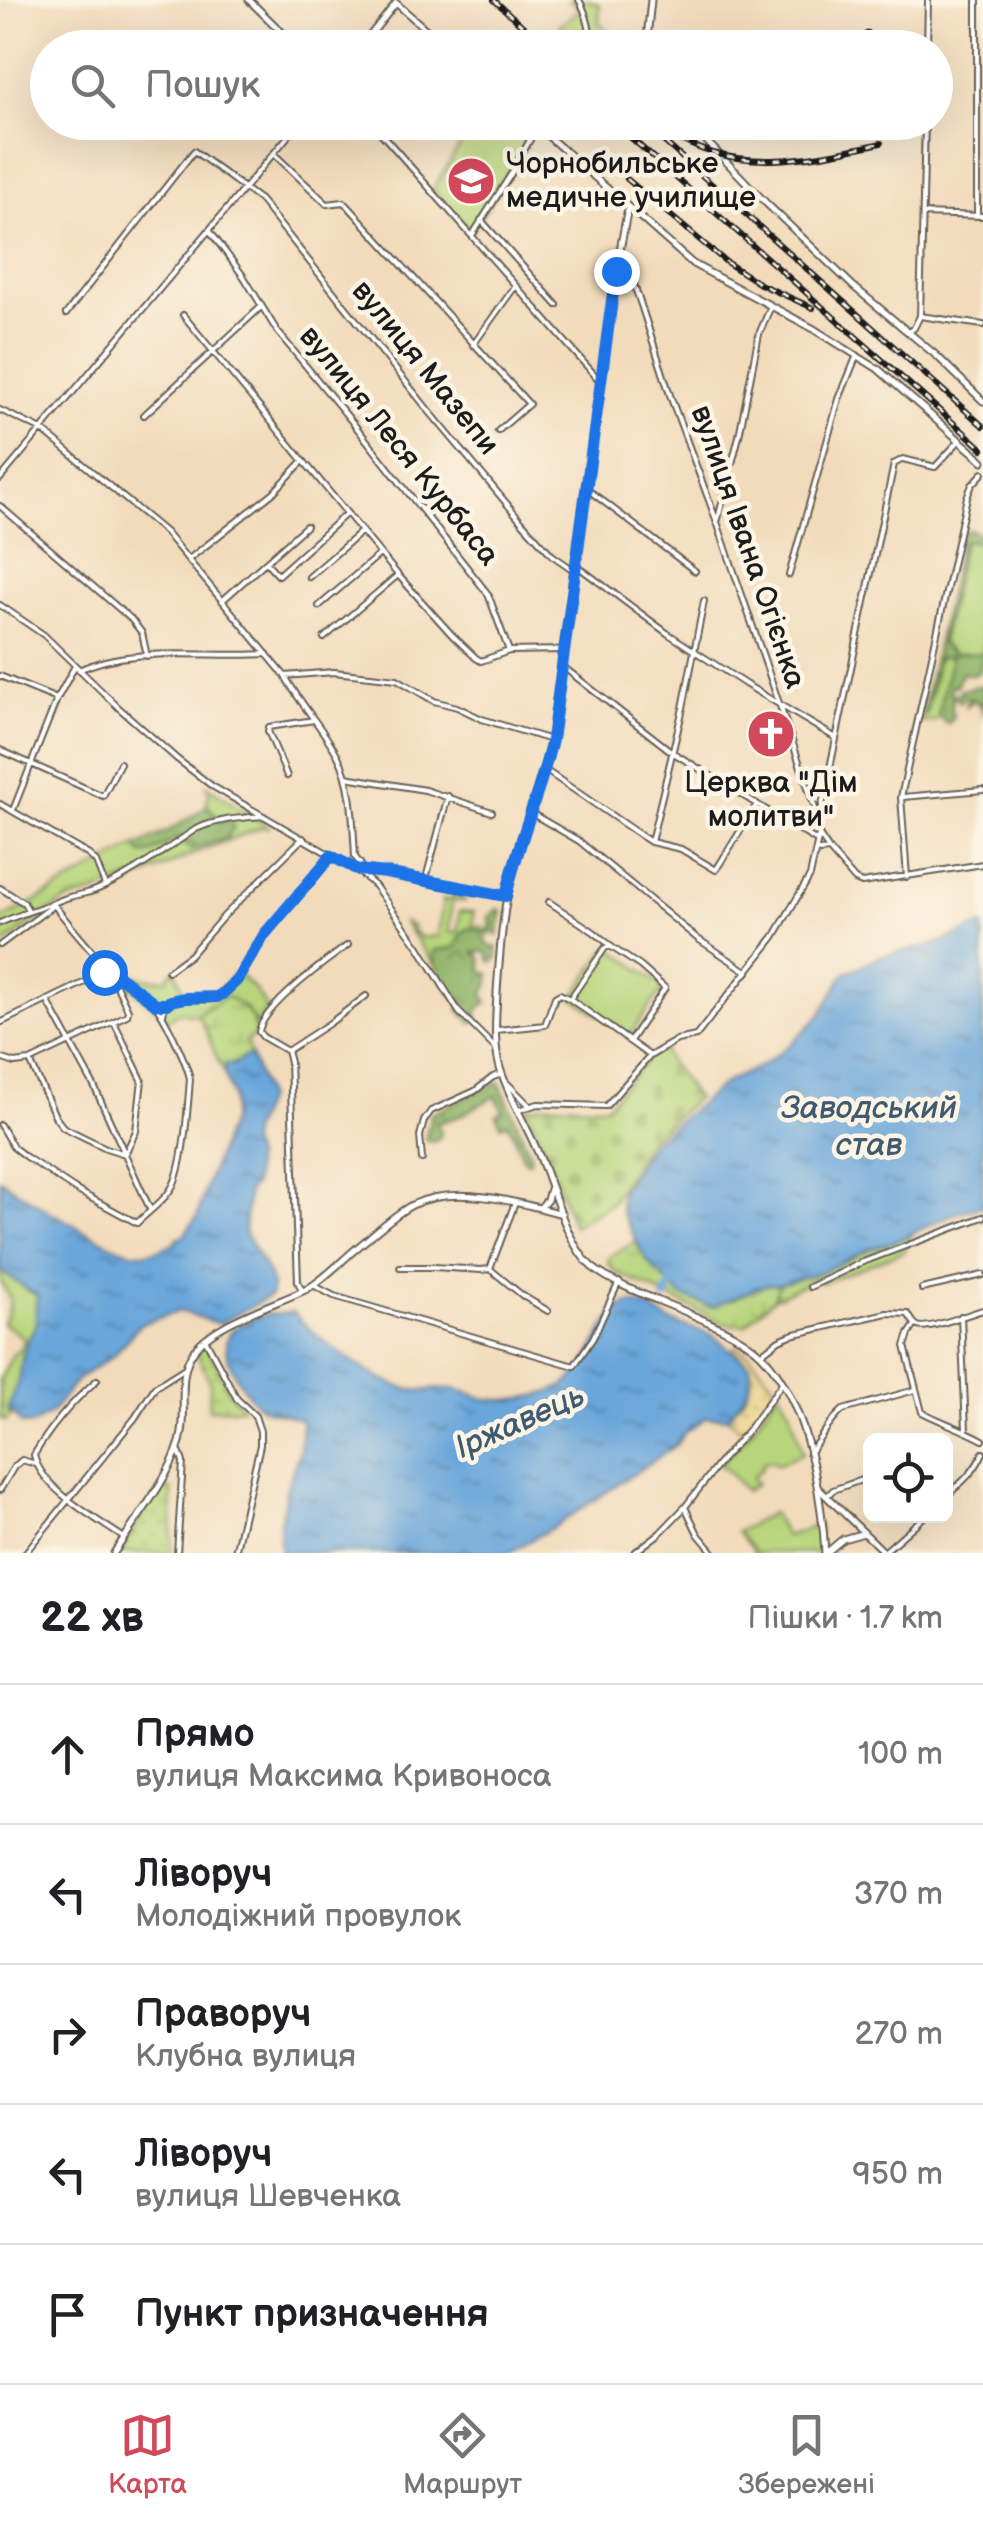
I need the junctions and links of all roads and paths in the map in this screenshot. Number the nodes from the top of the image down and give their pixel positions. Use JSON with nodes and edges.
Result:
{"nodes":[{"id":1,"x":249,"y":0,"type":"edge"},
{"id":2,"x":580,"y":0,"type":"edge"},
{"id":3,"x":928,"y":0,"type":"edge"},
{"id":4,"x":977,"y":0,"type":"edge"},
{"id":5,"x":651,"y":1,"type":"edge"},
{"id":6,"x":394,"y":2,"type":"edge"},
{"id":7,"x":280,"y":30,"type":"edge"},
{"id":8,"x":373,"y":30,"type":"edge"},
{"id":9,"x":426,"y":30,"type":"edge"},
{"id":10,"x":589,"y":30,"type":"edge"},
{"id":11,"x":648,"y":30,"type":"edge"},
{"id":12,"x":927,"y":30,"type":"edge"},
{"id":13,"x":285,"y":140,"type":"edge"},
{"id":14,"x":387,"y":140,"type":"edge"},
{"id":15,"x":527,"y":140,"type":"edge"},
{"id":16,"x":551,"y":140,"type":"edge"},
{"id":17,"x":705,"y":140,"type":"edge"},
{"id":18,"x":925,"y":140,"type":"edge"},
{"id":19,"x":274,"y":153,"type":"junction"},
{"id":20,"x":245,"y":188,"type":"junction"},
{"id":21,"x":628,"y":208,"type":"junction"},
{"id":22,"x":923,"y":214,"type":"junction"},
{"id":23,"x":980,"y":216,"type":"edge"},
{"id":24,"x":481,"y":220,"type":"junction"},
{"id":25,"x":208,"y":230,"type":"junction"},
{"id":26,"x":471,"y":236,"type":"junction"},
{"id":27,"x":616,"y":271,"type":"junction"},
{"id":28,"x":515,"y":286,"type":"junction"},
{"id":29,"x":557,"y":305,"type":"dead end"},
{"id":30,"x":772,"y":306,"type":"junction"},
{"id":31,"x":261,"y":307,"type":"junction"},
{"id":32,"x":66,"y":314,"type":"dead end"},
{"id":33,"x":183,"y":316,"type":"dead end"},
{"id":34,"x":920,"y":316,"type":"junction"},
{"id":35,"x":983,"y":325,"type":"edge"},
{"id":36,"x":909,"y":332,"type":"junction"},
{"id":37,"x":473,"y":345,"type":"junction"},
{"id":38,"x":213,"y":354,"type":"junction"},
{"id":39,"x":857,"y":355,"type":"junction"},
{"id":40,"x":601,"y":382,"type":"junction"},
{"id":41,"x":983,"y":401,"type":"edge"},
{"id":42,"x":0,"y":410,"type":"edge"},
{"id":43,"x":144,"y":415,"type":"dead end"},
{"id":44,"x":42,"y":430,"type":"junction"},
{"id":45,"x":498,"y":431,"type":"dead end"},
{"id":46,"x":960,"y":440,"type":"junction"},
{"id":47,"x":302,"y":461,"type":"junction"},
{"id":48,"x":983,"y":461,"type":"edge"},
{"id":49,"x":983,"y":473,"type":"edge"},
{"id":50,"x":0,"y":479,"type":"edge"},
{"id":51,"x":587,"y":489,"type":"junction"},
{"id":52,"x":0,"y":506,"type":"edge"},
{"id":53,"x":347,"y":512,"type":"junction"},
{"id":54,"x":717,"y":522,"type":"junction"},
{"id":55,"x":306,"y":526,"type":"dead end"},
{"id":56,"x":362,"y":531,"type":"junction"},
{"id":57,"x":380,"y":554,"type":"junction"},
{"id":58,"x":188,"y":559,"type":"junction"},
{"id":59,"x":266,"y":562,"type":"junction"},
{"id":60,"x":576,"y":568,"type":"junction"},
{"id":61,"x":695,"y":571,"type":"dead end"},
{"id":62,"x":398,"y":575,"type":"junction"},
{"id":63,"x":790,"y":575,"type":"dead end"},
{"id":64,"x":309,"y":577,"type":"dead end"},
{"id":65,"x":223,"y":600,"type":"junction"},
{"id":66,"x":704,"y":601,"type":"dead end"},
{"id":67,"x":0,"y":604,"type":"edge"},
{"id":68,"x":319,"y":606,"type":"dead end"},
{"id":69,"x":324,"y":638,"type":"dead end"},
{"id":70,"x":564,"y":650,"type":"junction"},
{"id":71,"x":508,"y":651,"type":"junction"},
{"id":72,"x":694,"y":651,"type":"junction"},
{"id":73,"x":267,"y":654,"type":"junction"},
{"id":74,"x":148,"y":656,"type":"junction"},
{"id":75,"x":562,"y":666,"type":"junction"},
{"id":76,"x":77,"y":668,"type":"junction"},
{"id":77,"x":0,"y":676,"type":"edge"},
{"id":78,"x":286,"y":676,"type":"junction"},
{"id":79,"x":57,"y":699,"type":"junction"},
{"id":80,"x":780,"y":705,"type":"junction"},
{"id":81,"x":314,"y":720,"type":"junction"},
{"id":82,"x":836,"y":738,"type":"junction"},
{"id":83,"x":552,"y":740,"type":"junction"},
{"id":84,"x":0,"y":750,"type":"edge"},
{"id":85,"x":672,"y":752,"type":"junction"},
{"id":86,"x":120,"y":763,"type":"dead end"},
{"id":87,"x":30,"y":764,"type":"junction"},
{"id":88,"x":545,"y":770,"type":"junction"},
{"id":89,"x":286,"y":776,"type":"dead end"},
{"id":90,"x":346,"y":776,"type":"junction"},
{"id":91,"x":983,"y":790,"type":"edge"},
{"id":92,"x":448,"y":796,"type":"junction"},
{"id":93,"x":901,"y":797,"type":"junction"},
{"id":94,"x":0,"y":804,"type":"edge"},
{"id":95,"x":757,"y":804,"type":"junction"},
{"id":96,"x":13,"y":810,"type":"junction"},
{"id":97,"x":492,"y":812,"type":"dead end"},
{"id":98,"x":530,"y":813,"type":"junction"},
{"id":99,"x":264,"y":816,"type":"junction"},
{"id":100,"x":819,"y":835,"type":"junction"},
{"id":101,"x":303,"y":838,"type":"junction"},
{"id":102,"x":651,"y":842,"type":"junction"},
{"id":103,"x":827,"y":850,"type":"junction"},
{"id":104,"x":816,"y":852,"type":"junction"},
{"id":105,"x":331,"y":856,"type":"junction"},
{"id":106,"x":983,"y":864,"type":"edge"},
{"id":107,"x":358,"y":870,"type":"junction"},
{"id":108,"x":907,"y":877,"type":"junction"},
{"id":109,"x":425,"y":882,"type":"junction"},
{"id":110,"x":106,"y":885,"type":"junction"},
{"id":111,"x":0,"y":888,"type":"edge"},
{"id":112,"x":506,"y":896,"type":"junction"},
{"id":113,"x":549,"y":902,"type":"dead end"},
{"id":114,"x":54,"y":904,"type":"junction"},
{"id":115,"x":28,"y":910,"type":"junction"},
{"id":116,"x":0,"y":923,"type":"edge"},
{"id":117,"x":0,"y":944,"type":"edge"},
{"id":118,"x":348,"y":944,"type":"dead end"},
{"id":119,"x":610,"y":946,"type":"junction"},
{"id":120,"x":108,"y":968,"type":"junction"},
{"id":121,"x":168,"y":971,"type":"dead end"},
{"id":122,"x":748,"y":972,"type":"junction"},
{"id":123,"x":366,"y":996,"type":"dead end"},
{"id":124,"x":570,"y":999,"type":"junction"},
{"id":125,"x":48,"y":1000,"type":"junction"},
{"id":126,"x":156,"y":1004,"type":"junction"},
{"id":127,"x":168,"y":1004,"type":"junction"},
{"id":128,"x":162,"y":1018,"type":"junction"},
{"id":129,"x":114,"y":1022,"type":"junction"},
{"id":130,"x":0,"y":1023,"type":"edge"},
{"id":131,"x":496,"y":1030,"type":"junction"},
{"id":132,"x":630,"y":1041,"type":"junction"},
{"id":133,"x":70,"y":1042,"type":"junction"},
{"id":134,"x":496,"y":1050,"type":"junction"},
{"id":135,"x":287,"y":1051,"type":"junction"},
{"id":136,"x":650,"y":1056,"type":"junction"},
{"id":137,"x":0,"y":1058,"type":"edge"},
{"id":138,"x":30,"y":1061,"type":"junction"},
{"id":139,"x":504,"y":1077,"type":"junction"},
{"id":140,"x":530,"y":1106,"type":"junction"},
{"id":141,"x":519,"y":1110,"type":"junction"},
{"id":142,"x":0,"y":1125,"type":"edge"},
{"id":143,"x":125,"y":1154,"type":"junction"},
{"id":144,"x":422,"y":1158,"type":"dead end"},
{"id":145,"x":551,"y":1185,"type":"junction"},
{"id":146,"x":515,"y":1203,"type":"junction"},
{"id":147,"x":540,"y":1208,"type":"junction"},
{"id":148,"x":150,"y":1209,"type":"junction"},
{"id":149,"x":562,"y":1214,"type":"junction"},
{"id":150,"x":983,"y":1217,"type":"edge"},
{"id":151,"x":400,"y":1267,"type":"dead end"},
{"id":152,"x":490,"y":1269,"type":"junction"},
{"id":153,"x":983,"y":1275,"type":"edge"},
{"id":154,"x":619,"y":1282,"type":"junction"},
{"id":155,"x":313,"y":1285,"type":"junction"},
{"id":156,"x":810,"y":1287,"type":"dead end"},
{"id":157,"x":922,"y":1290,"type":"dead end"},
{"id":158,"x":302,"y":1291,"type":"junction"},
{"id":159,"x":983,"y":1310,"type":"edge"},
{"id":160,"x":548,"y":1312,"type":"dead end"},
{"id":161,"x":961,"y":1316,"type":"junction"},
{"id":162,"x":915,"y":1325,"type":"junction"},
{"id":163,"x":205,"y":1339,"type":"junction"},
{"id":164,"x":760,"y":1354,"type":"junction"},
{"id":165,"x":186,"y":1368,"type":"junction"},
{"id":166,"x":97,"y":1380,"type":"dead end"},
{"id":167,"x":782,"y":1383,"type":"junction"},
{"id":168,"x":916,"y":1389,"type":"junction"},
{"id":169,"x":966,"y":1430,"type":"junction"},
{"id":170,"x":983,"y":1440,"type":"edge"},
{"id":171,"x":178,"y":1449,"type":"junction"},
{"id":172,"x":808,"y":1453,"type":"junction"},
{"id":173,"x":983,"y":1454,"type":"edge"},
{"id":174,"x":36,"y":1464,"type":"junction"},
{"id":175,"x":863,"y":1479,"type":"edge"},
{"id":176,"x":818,"y":1488,"type":"junction"},
{"id":177,"x":0,"y":1490,"type":"edge"},
{"id":178,"x":953,"y":1490,"type":"edge"},
{"id":179,"x":827,"y":1496,"type":"junction"},
{"id":180,"x":69,"y":1499,"type":"junction"},
{"id":181,"x":685,"y":1507,"type":"junction"},
{"id":182,"x":917,"y":1523,"type":"edge"},
{"id":183,"x":864,"y":1533,"type":"junction"},
{"id":184,"x":124,"y":1538,"type":"junction"},
{"id":185,"x":885,"y":1552,"type":"edge"},
{"id":186,"x":25,"y":1553,"type":"edge"},
{"id":187,"x":114,"y":1553,"type":"edge"},
{"id":188,"x":177,"y":1553,"type":"edge"},
{"id":189,"x":234,"y":1553,"type":"edge"},
{"id":190,"x":634,"y":1553,"type":"edge"},
{"id":191,"x":714,"y":1553,"type":"edge"},
{"id":192,"x":826,"y":1553,"type":"edge"}],
"edges":[{"from":1,"to":7,"type":"street"},
{"from":2,"to":10,"type":"street"},
{"from":3,"to":12,"type":"street"},
{"from":4,"to":23,"type":"street"},
{"from":5,"to":11,"type":"street"},
{"from":6,"to":8,"type":"street"},
{"from":6,"to":9,"type":"street"},
{"from":13,"to":19,"type":"street"},
{"from":14,"to":26,"type":"street"},
{"from":15,"to":24,"type":"street"},
{"from":16,"to":21,"type":"street"},
{"from":17,"to":36,"type":"street"},
{"from":18,"to":22,"type":"street"},
{"from":19,"to":20,"type":"street"},
{"from":19,"to":37,"type":"street"},
{"from":20,"to":25,"type":"street"},
{"from":20,"to":32,"type":"street","name":"вулиця Мазепи"},
{"from":20,"to":60,"type":"street","name":"вулиця Мазепи"},
{"from":21,"to":27,"type":"street"},
{"from":21,"to":30,"type":"street"},
{"from":22,"to":23,"type":"street"},
{"from":22,"to":34,"type":"street"},
{"from":24,"to":26,"type":"street"},
{"from":24,"to":29,"type":"street"},
{"from":25,"to":31,"type":"street","name":"вулиця Леся Курбаса"},
{"from":25,"to":44,"type":"street"},
{"from":26,"to":28,"type":"street"},
{"from":27,"to":40,"type":"street"},
{"from":27,"to":54,"type":"street","name":"вулиця Івана Огієнка"},
{"from":28,"to":37,"type":"street"},
{"from":28,"to":40,"type":"street"},
{"from":30,"to":39,"type":"street"},
{"from":30,"to":54,"type":"street"},
{"from":31,"to":38,"type":"street"},
{"from":31,"to":71,"type":"street","name":"вулиця Леся Курбаса"},
{"from":33,"to":38,"type":"street"},
{"from":34,"to":35,"type":"street"},
{"from":34,"to":36,"type":"street"},
{"from":36,"to":41,"type":"street"},
{"from":37,"to":45,"type":"street"},
{"from":38,"to":43,"type":"street"},
{"from":38,"to":47,"type":"street"},
{"from":39,"to":46,"type":"street"},
{"from":39,"to":63,"type":"street"},
{"from":40,"to":51,"type":"street"},
{"from":42,"to":44,"type":"street"},
{"from":44,"to":50,"type":"street"},
{"from":44,"to":58,"type":"street"},
{"from":46,"to":48,"type":"street"},
{"from":46,"to":82,"type":"street"},
{"from":47,"to":53,"type":"street"},
{"from":47,"to":58,"type":"street"},
{"from":49,"to":93,"type":"street"},
{"from":51,"to":60,"type":"street"},
{"from":51,"to":61,"type":"street"},
{"from":52,"to":74,"type":"street"},
{"from":53,"to":56,"type":"street"},
{"from":53,"to":59,"type":"street"},
{"from":54,"to":80,"type":"street","name":"вулиця Івана Огієнка"},
{"from":55,"to":59,"type":"street"},
{"from":56,"to":57,"type":"street"},
{"from":56,"to":64,"type":"street"},
{"from":57,"to":62,"type":"street"},
{"from":57,"to":68,"type":"street"},
{"from":58,"to":65,"type":"street"},
{"from":59,"to":65,"type":"street"},
{"from":60,"to":70,"type":"street"},
{"from":60,"to":72,"type":"street","name":"вулиця Мазепи"},
{"from":62,"to":69,"type":"street"},
{"from":62,"to":71,"type":"street"},
{"from":65,"to":73,"type":"street"},
{"from":66,"to":72,"type":"street"},
{"from":67,"to":76,"type":"street"},
{"from":70,"to":71,"type":"street"},
{"from":70,"to":75,"type":"street"},
{"from":72,"to":80,"type":"street","name":"вулиця Мазепи"},
{"from":72,"to":85,"type":"street"},
{"from":73,"to":74,"type":"street"},
{"from":73,"to":78,"type":"street"},
{"from":74,"to":76,"type":"street"},
{"from":75,"to":83,"type":"street"},
{"from":75,"to":85,"type":"street"},
{"from":76,"to":79,"type":"street"},
{"from":76,"to":99,"type":"street"},
{"from":77,"to":79,"type":"street"},
{"from":78,"to":81,"type":"street"},
{"from":78,"to":83,"type":"street"},
{"from":79,"to":87,"type":"street"},
{"from":80,"to":82,"type":"street","name":"вулиця Мазепи"},
{"from":80,"to":100,"type":"street","name":"вулиця Івана Огієнка"},
{"from":81,"to":89,"type":"street"},
{"from":81,"to":90,"type":"street"},
{"from":82,"to":100,"type":"street"},
{"from":83,"to":88,"type":"street"},
{"from":84,"to":87,"type":"street"},
{"from":85,"to":95,"type":"street"},
{"from":85,"to":102,"type":"street"},
{"from":86,"to":87,"type":"street"},
{"from":87,"to":96,"type":"street"},
{"from":88,"to":98,"type":"street"},
{"from":88,"to":102,"type":"street"},
{"from":90,"to":92,"type":"street"},
{"from":90,"to":107,"type":"street"},
{"from":91,"to":93,"type":"street"},
{"from":92,"to":97,"type":"street"},
{"from":92,"to":109,"type":"street"},
{"from":93,"to":108,"type":"street"},
{"from":94,"to":96,"type":"street"},
{"from":95,"to":100,"type":"street"},
{"from":95,"to":102,"type":"street"},
{"from":96,"to":110,"type":"street"},
{"from":98,"to":112,"type":"street"},
{"from":98,"to":122,"type":"street"},
{"from":99,"to":101,"type":"street"},
{"from":99,"to":110,"type":"street"},
{"from":100,"to":103,"type":"street"},
{"from":100,"to":104,"type":"street"},
{"from":101,"to":105,"type":"street"},
{"from":101,"to":121,"type":"street"},
{"from":103,"to":104,"type":"street"},
{"from":103,"to":108,"type":"street"},
{"from":104,"to":122,"type":"street"},
{"from":105,"to":107,"type":"street"},
{"from":105,"to":127,"type":"street"},
{"from":106,"to":108,"type":"street"},
{"from":107,"to":109,"type":"street"},
{"from":107,"to":134,"type":"street"},
{"from":109,"to":112,"type":"street"},
{"from":110,"to":114,"type":"street"},
{"from":111,"to":115,"type":"street"},
{"from":112,"to":131,"type":"street"},
{"from":113,"to":119,"type":"street"},
{"from":114,"to":115,"type":"street"},
{"from":114,"to":117,"type":"street"},
{"from":114,"to":120,"type":"street"},
{"from":115,"to":116,"type":"street"},
{"from":118,"to":135,"type":"street"},
{"from":119,"to":124,"type":"street"},
{"from":119,"to":132,"type":"street"},
{"from":120,"to":125,"type":"street"},
{"from":120,"to":126,"type":"street"},
{"from":120,"to":129,"type":"street"},
{"from":122,"to":136,"type":"street"},
{"from":123,"to":135,"type":"street"},
{"from":124,"to":131,"type":"street"},
{"from":124,"to":132,"type":"street"},
{"from":125,"to":130,"type":"street"},
{"from":125,"to":133,"type":"street"},
{"from":126,"to":127,"type":"street"},
{"from":126,"to":128,"type":"street"},
{"from":127,"to":128,"type":"street"},
{"from":128,"to":148,"type":"street"},
{"from":129,"to":133,"type":"street"},
{"from":129,"to":143,"type":"street"},
{"from":131,"to":134,"type":"street"},
{"from":132,"to":136,"type":"street"},
{"from":133,"to":138,"type":"street"},
{"from":133,"to":143,"type":"street"},
{"from":134,"to":139,"type":"street"},
{"from":135,"to":158,"type":"street"},
{"from":136,"to":140,"type":"street"},
{"from":137,"to":138,"type":"street"},
{"from":138,"to":143,"type":"street"},
{"from":139,"to":140,"type":"street"},
{"from":139,"to":141,"type":"street"},
{"from":139,"to":144,"type":"street"},
{"from":140,"to":141,"type":"street"},
{"from":141,"to":145,"type":"street"},
{"from":142,"to":148,"type":"street"},
{"from":143,"to":148,"type":"street"},
{"from":145,"to":147,"type":"street"},
{"from":145,"to":149,"type":"street"},
{"from":146,"to":147,"type":"street"},
{"from":146,"to":152,"type":"street"},
{"from":146,"to":155,"type":"street"},
{"from":147,"to":149,"type":"street"},
{"from":149,"to":154,"type":"street"},
{"from":150,"to":156,"type":"street"},
{"from":151,"to":152,"type":"street"},
{"from":152,"to":160,"type":"street"},
{"from":153,"to":157,"type":"street"},
{"from":154,"to":155,"type":"street"},
{"from":154,"to":164,"type":"street"},
{"from":155,"to":158,"type":"street"},
{"from":158,"to":163,"type":"street"},
{"from":159,"to":161,"type":"street"},
{"from":161,"to":162,"type":"street"},
{"from":161,"to":169,"type":"street"},
{"from":162,"to":164,"type":"street"},
{"from":162,"to":168,"type":"street"},
{"from":163,"to":165,"type":"street"},
{"from":163,"to":189,"type":"street"},
{"from":164,"to":167,"type":"street"},
{"from":165,"to":171,"type":"street"},
{"from":165,"to":180,"type":"street"},
{"from":166,"to":174,"type":"street"},
{"from":167,"to":172,"type":"street"},
{"from":167,"to":181,"type":"street"},
{"from":168,"to":169,"type":"street"},
{"from":168,"to":172,"type":"street"},
{"from":169,"to":170,"type":"street"},
{"from":171,"to":184,"type":"street"},
{"from":171,"to":188,"type":"street"},
{"from":172,"to":176,"type":"street"},
{"from":173,"to":178,"type":"street"},
{"from":174,"to":177,"type":"street"},
{"from":174,"to":180,"type":"street"},
{"from":175,"to":179,"type":"street"},
{"from":176,"to":179,"type":"street"},
{"from":176,"to":192,"type":"street"},
{"from":179,"to":183,"type":"street"},
{"from":180,"to":184,"type":"street"},
{"from":180,"to":186,"type":"street"},
{"from":181,"to":190,"type":"street"},
{"from":181,"to":191,"type":"street"},
{"from":182,"to":185,"type":"street"},
{"from":183,"to":185,"type":"street"},
{"from":183,"to":192,"type":"street"},
{"from":184,"to":187,"type":"street"}]}
